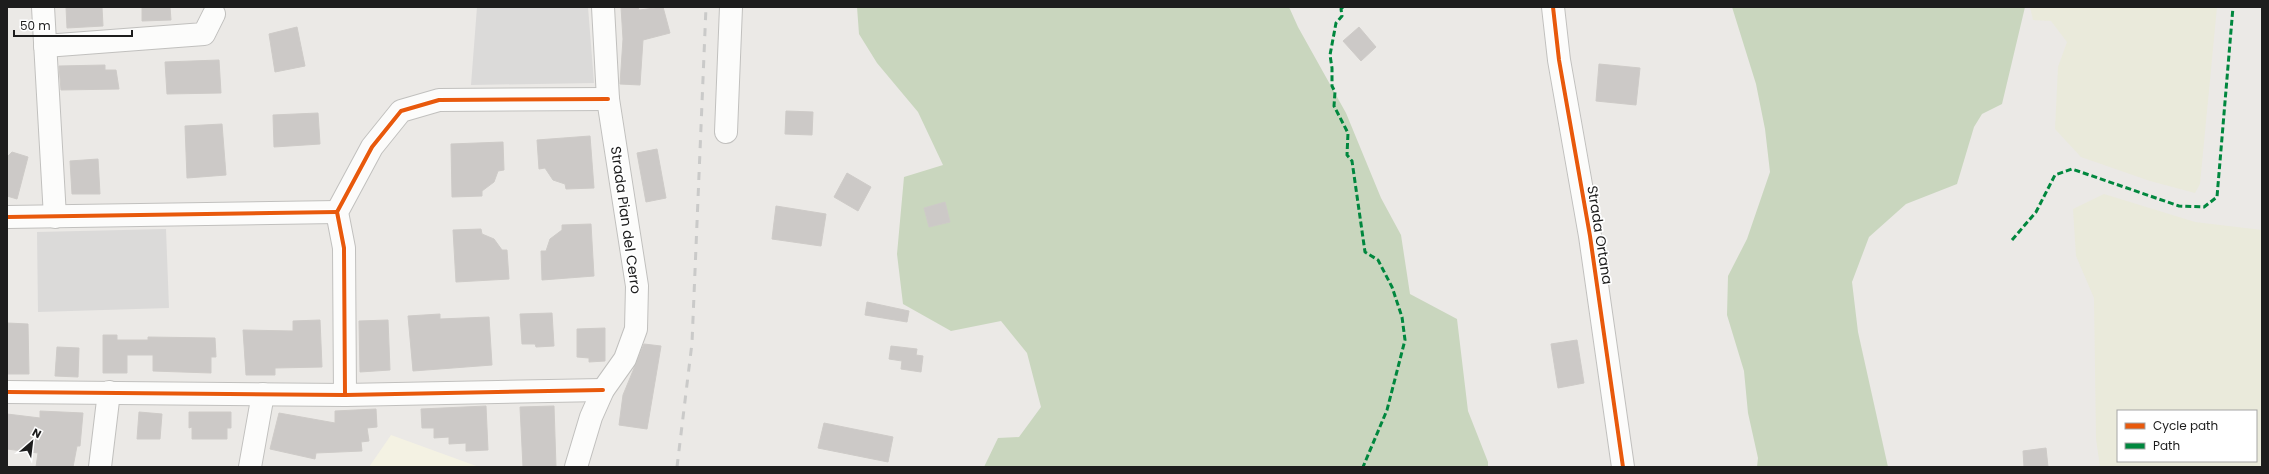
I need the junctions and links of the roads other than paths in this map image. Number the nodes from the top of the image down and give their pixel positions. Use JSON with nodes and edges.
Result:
{"nodes":[{"id":1,"x":43,"y":7,"type":"edge"},
{"id":2,"x":603,"y":7,"type":"edge"},
{"id":3,"x":731,"y":7,"type":"edge"},
{"id":4,"x":1554,"y":7,"type":"edge"},
{"id":5,"x":214,"y":14,"type":"dead end"},
{"id":6,"x":45,"y":46,"type":"junction"},
{"id":7,"x":608,"y":99,"type":"junction"},
{"id":8,"x":726,"y":132,"type":"dead end"},
{"id":9,"x":337,"y":212,"type":"junction"},
{"id":10,"x":7,"y":217,"type":"edge"},
{"id":11,"x":55,"y":217,"type":"junction"},
{"id":12,"x":603,"y":390,"type":"junction"},
{"id":13,"x":7,"y":392,"type":"edge"},
{"id":14,"x":109,"y":392,"type":"junction"},
{"id":15,"x":263,"y":394,"type":"junction"},
{"id":16,"x":345,"y":395,"type":"junction"},
{"id":17,"x":100,"y":467,"type":"edge"},
{"id":18,"x":250,"y":467,"type":"edge"},
{"id":19,"x":576,"y":467,"type":"edge"},
{"id":20,"x":1623,"y":467,"type":"edge"}],
"edges":[{"from":1,"to":6,"type":"street"},
{"from":2,"to":7,"type":"street","name":"Strada Pian del Cerro"},
{"from":3,"to":8,"type":"street"},
{"from":4,"to":20,"type":"street","name":"Strada Ortana"},
{"from":5,"to":6,"type":"street"},
{"from":6,"to":11,"type":"street"},
{"from":7,"to":9,"type":"street"},
{"from":7,"to":12,"type":"street","name":"Strada Pian del Cerro"},
{"from":9,"to":11,"type":"street"},
{"from":9,"to":16,"type":"street"},
{"from":10,"to":11,"type":"street"},
{"from":12,"to":16,"type":"street"},
{"from":12,"to":19,"type":"street","name":"Strada Pian del Cerro"},
{"from":13,"to":14,"type":"street"},
{"from":14,"to":15,"type":"street"},
{"from":14,"to":17,"type":"street"},
{"from":15,"to":16,"type":"street"},
{"from":15,"to":18,"type":"street"}]}
